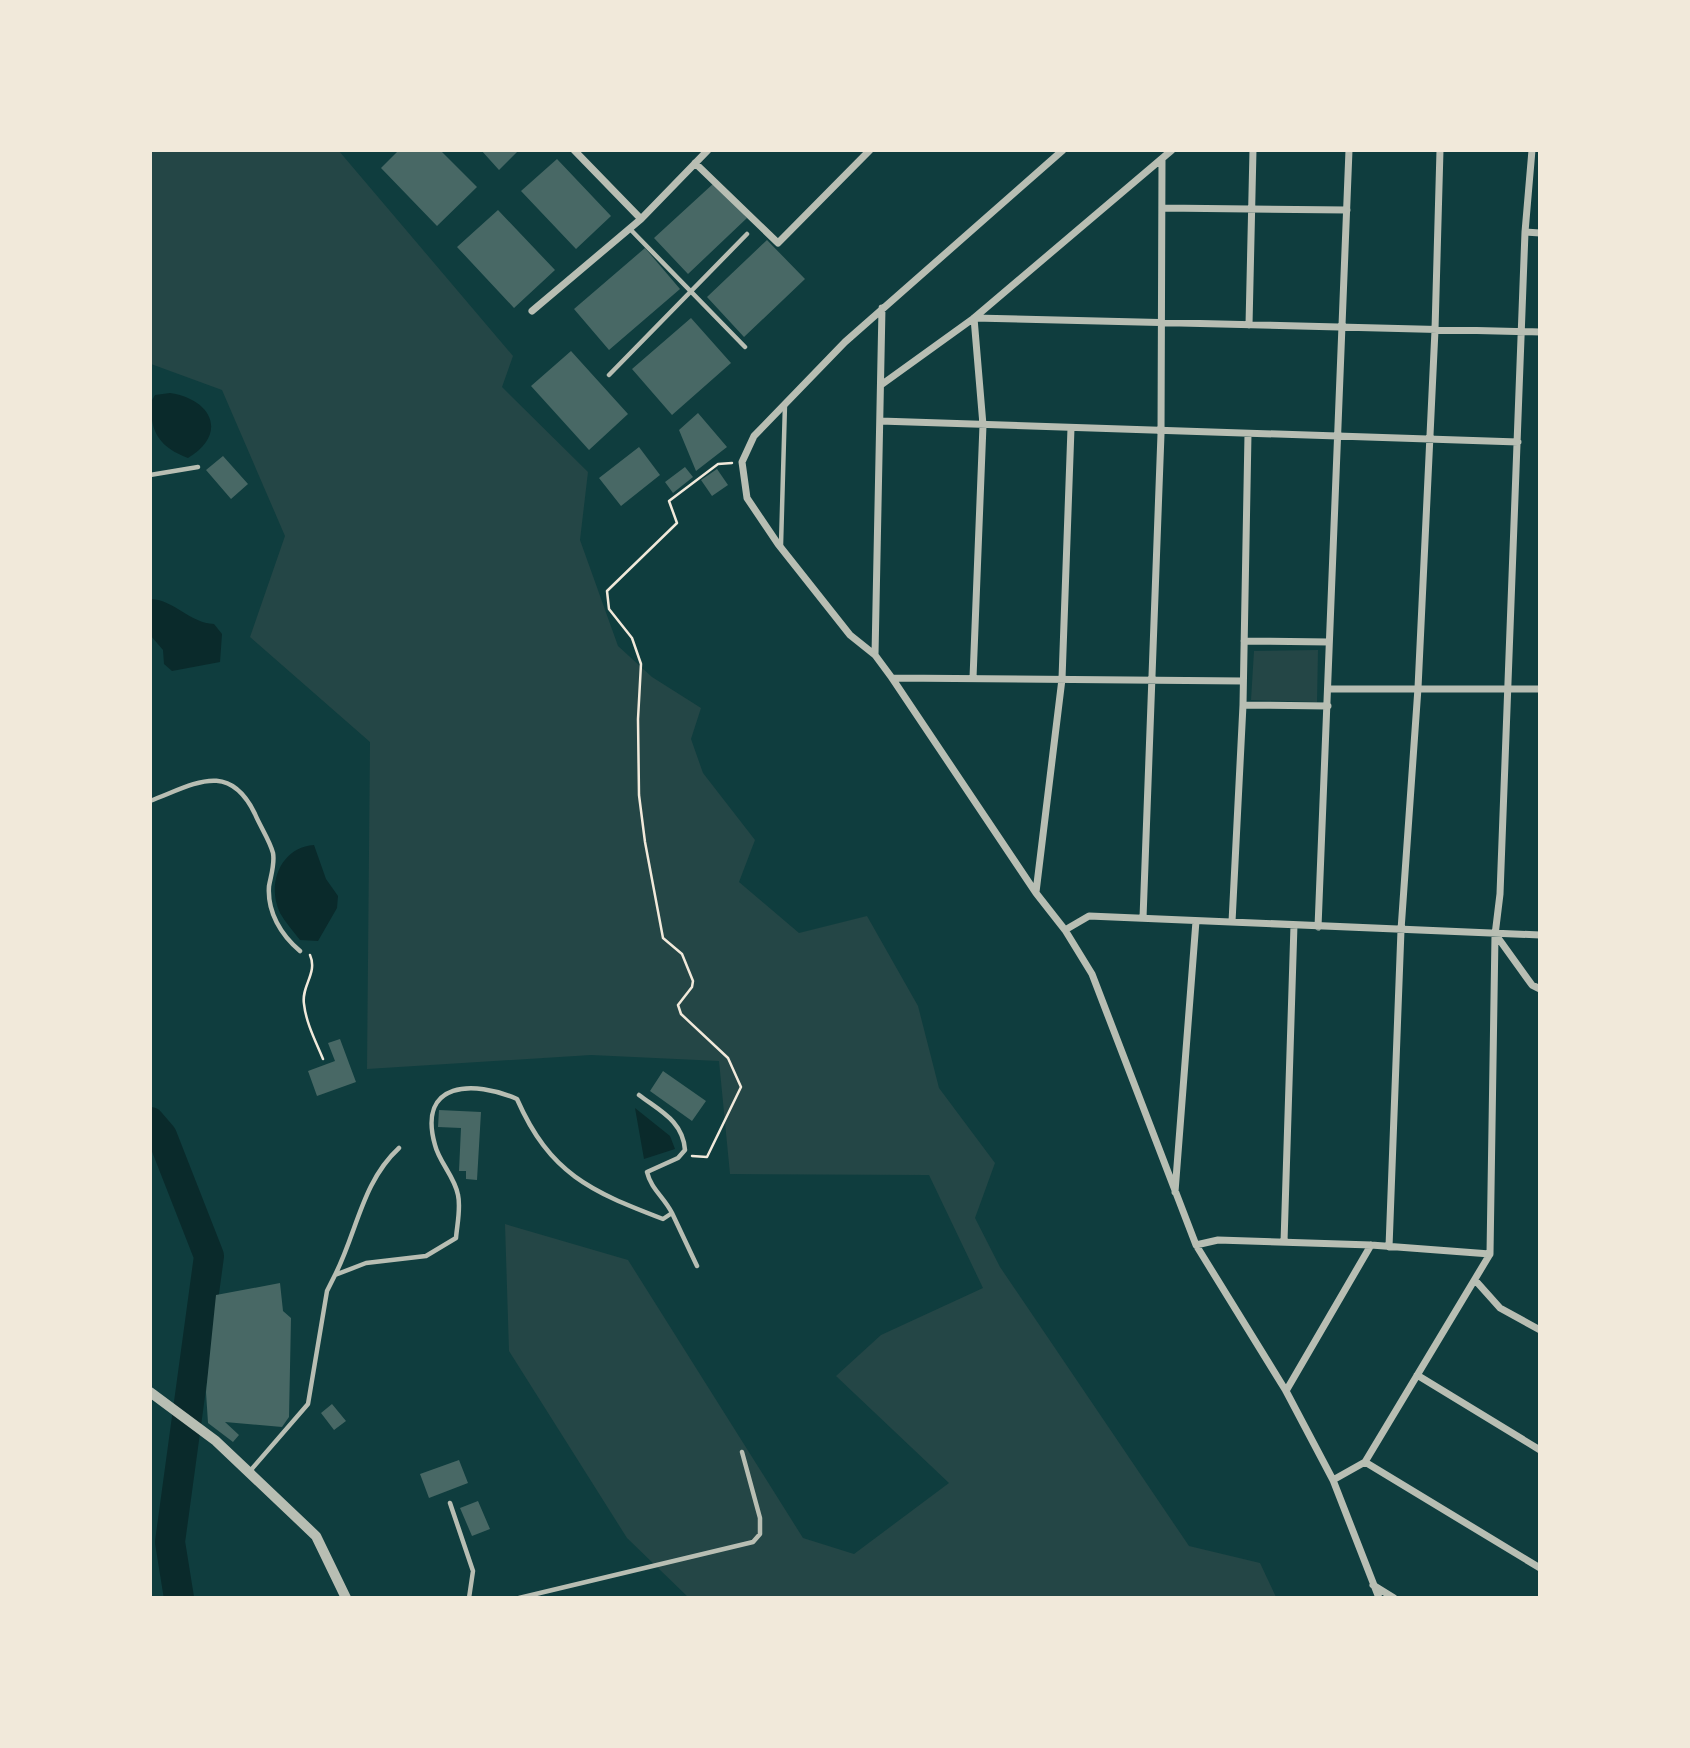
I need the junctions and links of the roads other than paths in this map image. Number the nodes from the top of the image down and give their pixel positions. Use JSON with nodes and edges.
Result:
{"nodes":[{"id":1,"x":708,"y":150,"type":"edge"},
{"id":2,"x":870,"y":150,"type":"edge"},
{"id":3,"x":1063,"y":150,"type":"edge"},
{"id":4,"x":1172,"y":150,"type":"edge"},
{"id":5,"x":1253,"y":150,"type":"edge"},
{"id":6,"x":1349,"y":150,"type":"edge"},
{"id":7,"x":1440,"y":150,"type":"edge"},
{"id":8,"x":1532,"y":150,"type":"edge"},
{"id":9,"x":576,"y":151,"type":"edge"},
{"id":10,"x":1162,"y":160,"type":"junction"},
{"id":11,"x":695,"y":163,"type":"junction"},
{"id":12,"x":1162,"y":208,"type":"junction"},
{"id":13,"x":1251,"y":209,"type":"junction"},
{"id":14,"x":1347,"y":210,"type":"junction"},
{"id":15,"x":641,"y":219,"type":"junction"},
{"id":16,"x":630,"y":229,"type":"junction"},
{"id":17,"x":1525,"y":232,"type":"junction"},
{"id":18,"x":1539,"y":233,"type":"edge"},
{"id":19,"x":747,"y":234,"type":"dead end"},
{"id":20,"x":692,"y":293,"type":"junction"},
{"id":21,"x":882,"y":307,"type":"junction"},
{"id":22,"x":532,"y":311,"type":"dead end"},
{"id":23,"x":974,"y":318,"type":"junction"},
{"id":24,"x":1162,"y":323,"type":"junction"},
{"id":25,"x":1249,"y":325,"type":"junction"},
{"id":26,"x":1342,"y":327,"type":"junction"},
{"id":27,"x":1435,"y":330,"type":"junction"},
{"id":28,"x":1523,"y":332,"type":"junction"},
{"id":29,"x":1539,"y":332,"type":"edge"},
{"id":30,"x":745,"y":347,"type":"dead end"},
{"id":31,"x":609,"y":375,"type":"dead end"},
{"id":32,"x":881,"y":385,"type":"junction"},
{"id":33,"x":785,"y":403,"type":"junction"},
{"id":34,"x":880,"y":421,"type":"junction"},
{"id":35,"x":983,"y":425,"type":"junction"},
{"id":36,"x":1071,"y":428,"type":"junction"},
{"id":37,"x":1161,"y":431,"type":"junction"},
{"id":38,"x":1248,"y":434,"type":"junction"},
{"id":39,"x":1339,"y":438,"type":"junction"},
{"id":40,"x":1429,"y":440,"type":"junction"},
{"id":41,"x":1518,"y":442,"type":"junction"},
{"id":42,"x":198,"y":467,"type":"dead end"},
{"id":43,"x":150,"y":475,"type":"edge"},
{"id":44,"x":781,"y":548,"type":"junction"},
{"id":45,"x":1244,"y":641,"type":"junction"},
{"id":46,"x":1329,"y":642,"type":"junction"},
{"id":47,"x":875,"y":655,"type":"junction"},
{"id":48,"x":892,"y":678,"type":"junction"},
{"id":49,"x":973,"y":678,"type":"junction"},
{"id":50,"x":1062,"y":679,"type":"junction"},
{"id":51,"x":1153,"y":680,"type":"junction"},
{"id":52,"x":1242,"y":681,"type":"junction"},
{"id":53,"x":1418,"y":688,"type":"junction"},
{"id":54,"x":1328,"y":689,"type":"junction"},
{"id":55,"x":1539,"y":689,"type":"edge"},
{"id":56,"x":1507,"y":690,"type":"junction"},
{"id":57,"x":1243,"y":705,"type":"junction"},
{"id":58,"x":1328,"y":706,"type":"junction"},
{"id":59,"x":150,"y":801,"type":"edge"},
{"id":60,"x":1036,"y":893,"type":"junction"},
{"id":61,"x":1143,"y":918,"type":"junction"},
{"id":62,"x":1196,"y":921,"type":"junction"},
{"id":63,"x":1232,"y":922,"type":"junction"},
{"id":64,"x":1294,"y":925,"type":"junction"},
{"id":65,"x":1318,"y":927,"type":"junction"},
{"id":66,"x":1065,"y":930,"type":"junction"},
{"id":67,"x":1401,"y":930,"type":"junction"},
{"id":68,"x":1495,"y":935,"type":"junction"},
{"id":69,"x":1539,"y":935,"type":"edge"},
{"id":70,"x":300,"y":951,"type":"road end"},
{"id":71,"x":1539,"y":989,"type":"edge"},
{"id":72,"x":639,"y":1094,"type":"dead end"},
{"id":73,"x":400,"y":1148,"type":"dead end"},
{"id":74,"x":1175,"y":1196,"type":"junction"},
{"id":75,"x":672,"y":1213,"type":"junction"},
{"id":76,"x":1284,"y":1242,"type":"junction"},
{"id":77,"x":1196,"y":1245,"type":"junction"},
{"id":78,"x":1371,"y":1245,"type":"junction"},
{"id":79,"x":1389,"y":1247,"type":"junction"},
{"id":80,"x":1490,"y":1254,"type":"junction"},
{"id":81,"x":697,"y":1266,"type":"dead end"},
{"id":82,"x":335,"y":1275,"type":"junction"},
{"id":83,"x":1475,"y":1280,"type":"junction"},
{"id":84,"x":1539,"y":1330,"type":"edge"},
{"id":85,"x":1417,"y":1375,"type":"junction"},
{"id":86,"x":1286,"y":1391,"type":"junction"},
{"id":87,"x":150,"y":1392,"type":"edge"},
{"id":88,"x":1539,"y":1451,"type":"edge"},
{"id":89,"x":742,"y":1452,"type":"dead end"},
{"id":90,"x":1365,"y":1462,"type":"junction"},
{"id":91,"x":249,"y":1472,"type":"junction"},
{"id":92,"x":1333,"y":1480,"type":"junction"},
{"id":93,"x":450,"y":1503,"type":"dead end"},
{"id":94,"x":1539,"y":1568,"type":"edge"},
{"id":95,"x":1373,"y":1584,"type":"junction"},
{"id":96,"x":346,"y":1598,"type":"edge"},
{"id":97,"x":469,"y":1598,"type":"edge"},
{"id":98,"x":519,"y":1598,"type":"edge"},
{"id":99,"x":1379,"y":1598,"type":"edge"},
{"id":100,"x":1394,"y":1598,"type":"edge"}],
"edges":[{"from":1,"to":11,"type":"street"},
{"from":2,"to":11,"type":"street"},
{"from":3,"to":21,"type":"street"},
{"from":4,"to":10,"type":"street"},
{"from":5,"to":13,"type":"street"},
{"from":6,"to":14,"type":"street"},
{"from":7,"to":27,"type":"street"},
{"from":8,"to":17,"type":"street"},
{"from":9,"to":15,"type":"street"},
{"from":10,"to":12,"type":"street"},
{"from":10,"to":23,"type":"street"},
{"from":11,"to":15,"type":"street"},
{"from":12,"to":13,"type":"street"},
{"from":12,"to":24,"type":"street"},
{"from":13,"to":14,"type":"street"},
{"from":13,"to":25,"type":"street"},
{"from":14,"to":26,"type":"street"},
{"from":15,"to":16,"type":"street"},
{"from":16,"to":20,"type":"lane"},
{"from":16,"to":22,"type":"street"},
{"from":17,"to":18,"type":"street"},
{"from":17,"to":28,"type":"street"},
{"from":19,"to":20,"type":"lane"},
{"from":20,"to":30,"type":"lane"},
{"from":20,"to":31,"type":"lane"},
{"from":21,"to":32,"type":"street"},
{"from":21,"to":33,"type":"street"},
{"from":23,"to":24,"type":"street"},
{"from":23,"to":32,"type":"street"},
{"from":23,"to":35,"type":"street"},
{"from":24,"to":25,"type":"street"},
{"from":24,"to":37,"type":"street"},
{"from":25,"to":26,"type":"street"},
{"from":26,"to":27,"type":"street"},
{"from":26,"to":39,"type":"street"},
{"from":27,"to":28,"type":"street"},
{"from":27,"to":40,"type":"street"},
{"from":28,"to":29,"type":"street"},
{"from":28,"to":41,"type":"street"},
{"from":32,"to":34,"type":"street"},
{"from":33,"to":44,"type":"lane"},
{"from":33,"to":44,"type":"street"},
{"from":34,"to":35,"type":"street"},
{"from":34,"to":47,"type":"street"},
{"from":35,"to":36,"type":"street"},
{"from":35,"to":49,"type":"street"},
{"from":36,"to":37,"type":"street"},
{"from":36,"to":50,"type":"street"},
{"from":37,"to":38,"type":"street"},
{"from":37,"to":51,"type":"street"},
{"from":38,"to":39,"type":"street"},
{"from":38,"to":45,"type":"street"},
{"from":39,"to":40,"type":"street"},
{"from":39,"to":46,"type":"street"},
{"from":40,"to":41,"type":"street"},
{"from":40,"to":53,"type":"street"},
{"from":41,"to":56,"type":"street"},
{"from":42,"to":43,"type":"lane"},
{"from":44,"to":47,"type":"street"},
{"from":45,"to":46,"type":"street"},
{"from":45,"to":52,"type":"street"},
{"from":46,"to":54,"type":"street"},
{"from":47,"to":48,"type":"street"},
{"from":48,"to":49,"type":"street"},
{"from":48,"to":60,"type":"street"},
{"from":49,"to":50,"type":"street"},
{"from":50,"to":51,"type":"street"},
{"from":50,"to":60,"type":"street"},
{"from":51,"to":52,"type":"street"},
{"from":51,"to":61,"type":"street"},
{"from":52,"to":57,"type":"street"},
{"from":53,"to":54,"type":"street"},
{"from":53,"to":56,"type":"street"},
{"from":53,"to":67,"type":"street"},
{"from":54,"to":58,"type":"street"},
{"from":55,"to":56,"type":"street"},
{"from":56,"to":68,"type":"street"},
{"from":57,"to":58,"type":"street"},
{"from":57,"to":63,"type":"street"},
{"from":58,"to":65,"type":"street"},
{"from":59,"to":70,"type":"lane"},
{"from":60,"to":66,"type":"street"},
{"from":61,"to":62,"type":"street"},
{"from":61,"to":66,"type":"street"},
{"from":62,"to":63,"type":"street"},
{"from":62,"to":74,"type":"street"},
{"from":63,"to":64,"type":"street"},
{"from":64,"to":65,"type":"street"},
{"from":64,"to":76,"type":"street"},
{"from":65,"to":67,"type":"street"},
{"from":66,"to":74,"type":"street"},
{"from":67,"to":68,"type":"street"},
{"from":67,"to":79,"type":"street"},
{"from":68,"to":69,"type":"street"},
{"from":68,"to":71,"type":"street"},
{"from":68,"to":80,"type":"street"},
{"from":72,"to":75,"type":"lane"},
{"from":73,"to":82,"type":"lane"},
{"from":74,"to":77,"type":"street"},
{"from":75,"to":81,"type":"lane"},
{"from":75,"to":82,"type":"lane"},
{"from":76,"to":77,"type":"street"},
{"from":76,"to":78,"type":"street"},
{"from":77,"to":86,"type":"street"},
{"from":78,"to":79,"type":"street"},
{"from":78,"to":86,"type":"street"},
{"from":79,"to":80,"type":"street"},
{"from":80,"to":83,"type":"street"},
{"from":82,"to":91,"type":"lane"},
{"from":83,"to":84,"type":"street"},
{"from":83,"to":85,"type":"street"},
{"from":85,"to":88,"type":"street"},
{"from":85,"to":90,"type":"street"},
{"from":86,"to":92,"type":"street"},
{"from":87,"to":91,"type":"street"},
{"from":89,"to":98,"type":"lane"},
{"from":90,"to":92,"type":"street"},
{"from":90,"to":94,"type":"street"},
{"from":91,"to":96,"type":"street"},
{"from":92,"to":95,"type":"street"},
{"from":93,"to":97,"type":"lane"},
{"from":95,"to":99,"type":"street"},
{"from":95,"to":100,"type":"street"}]}
